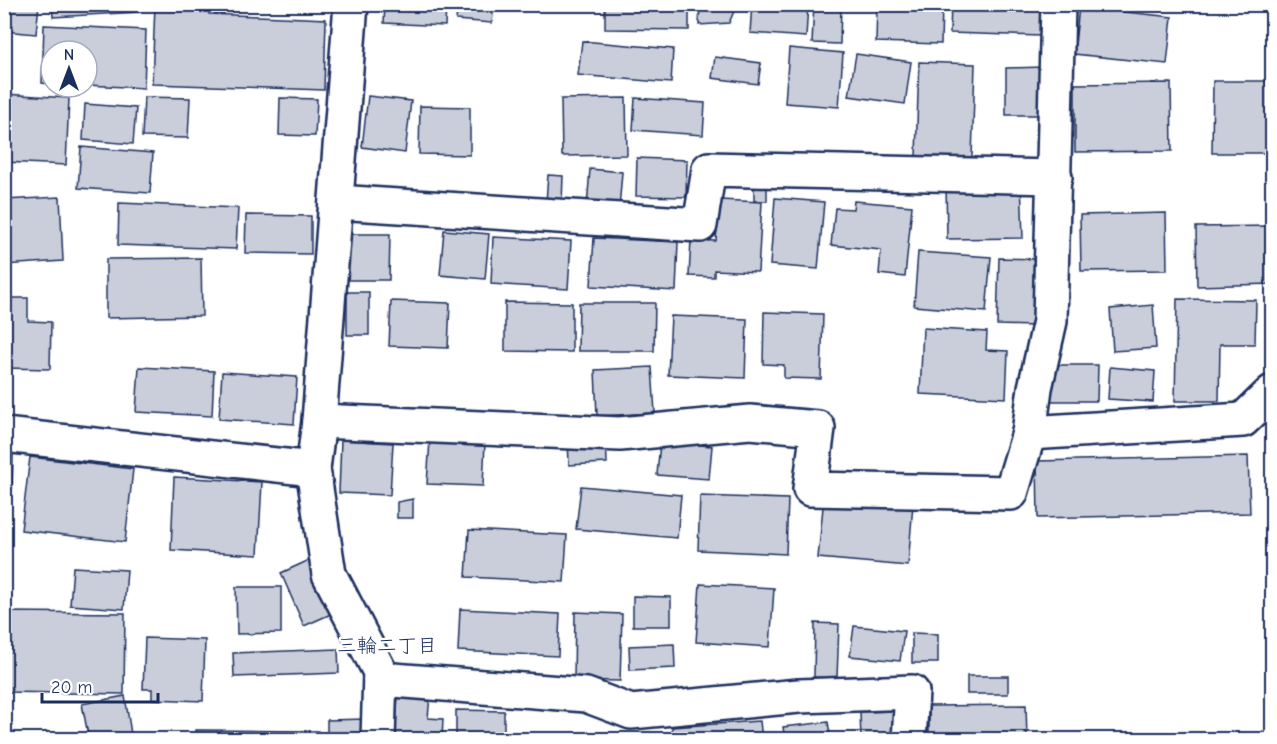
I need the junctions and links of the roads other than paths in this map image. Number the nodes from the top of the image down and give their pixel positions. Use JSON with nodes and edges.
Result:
{"nodes":[{"id":1,"x":351,"y":4,"type":"edge"},
{"id":2,"x":1058,"y":4,"type":"edge"},
{"id":3,"x":1056,"y":177,"type":"junction"},
{"id":4,"x":336,"y":202,"type":"junction"},
{"id":5,"x":1272,"y":392,"type":"edge"},
{"id":6,"x":319,"y":421,"type":"junction"},
{"id":7,"x":1029,"y":433,"type":"junction"},
{"id":8,"x":4,"y":435,"type":"edge"},
{"id":9,"x":313,"y":469,"type":"junction"},
{"id":10,"x":380,"y":680,"type":"junction"},
{"id":11,"x":378,"y":740,"type":"edge"},
{"id":12,"x":909,"y":740,"type":"edge"}],
"edges":[{"from":1,"to":4,"type":"street"},
{"from":2,"to":3,"type":"street"},
{"from":3,"to":4,"type":"street"},
{"from":3,"to":7,"type":"street"},
{"from":4,"to":6,"type":"street"},
{"from":5,"to":7,"type":"street"},
{"from":6,"to":7,"type":"street"},
{"from":6,"to":9,"type":"street"},
{"from":8,"to":9,"type":"street"},
{"from":9,"to":10,"type":"street"},
{"from":10,"to":11,"type":"street"},
{"from":10,"to":12,"type":"street"}]}
